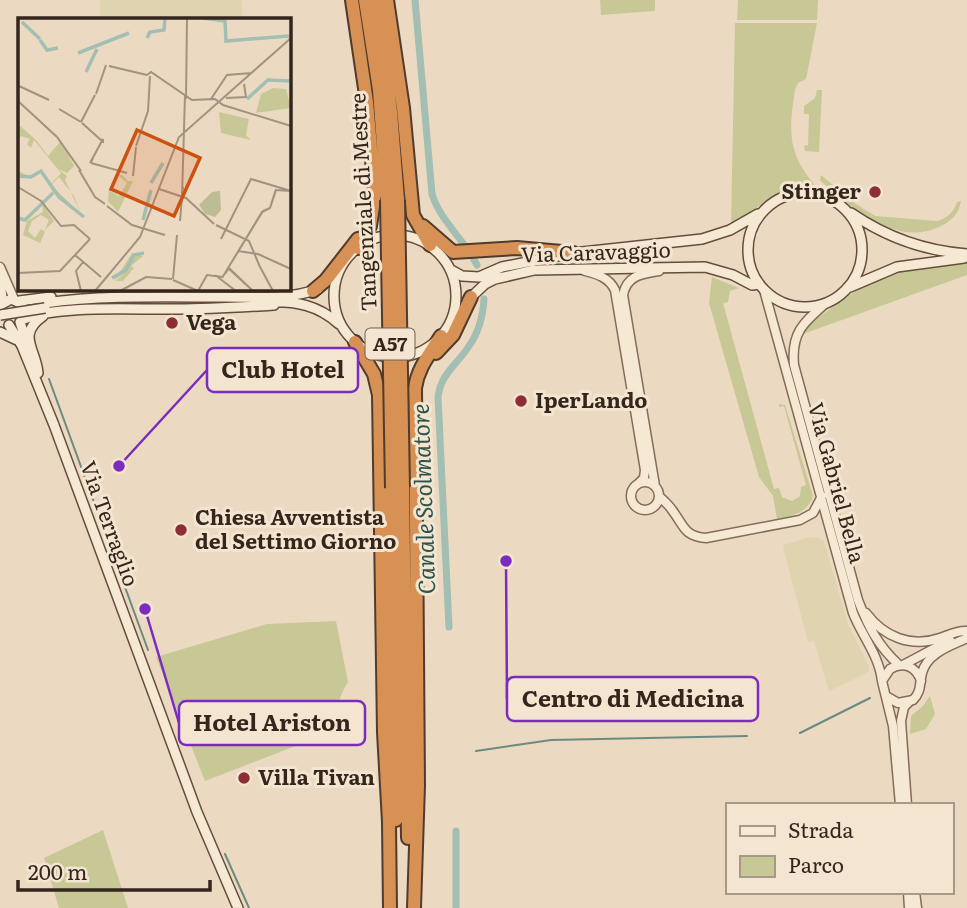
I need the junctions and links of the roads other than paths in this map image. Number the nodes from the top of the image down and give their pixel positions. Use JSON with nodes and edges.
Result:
{"nodes":[{"id":1,"x":352,"y":0,"type":"edge"},
{"id":2,"x":365,"y":0,"type":"edge"},
{"id":3,"x":377,"y":0,"type":"edge"},
{"id":4,"x":387,"y":0,"type":"edge"},
{"id":5,"x":393,"y":200,"type":"junction"},
{"id":6,"x":374,"y":208,"type":"junction"},
{"id":7,"x":412,"y":208,"type":"junction"},
{"id":8,"x":845,"y":209,"type":"junction"},
{"id":9,"x":763,"y":211,"type":"junction"},
{"id":10,"x":430,"y":245,"type":"junction"},
{"id":11,"x":358,"y":248,"type":"junction"},
{"id":12,"x":573,"y":253,"type":"junction"},
{"id":13,"x":967,"y":255,"type":"edge"},
{"id":14,"x":342,"y":265,"type":"junction"},
{"id":15,"x":0,"y":267,"type":"edge"},
{"id":16,"x":686,"y":267,"type":"junction"},
{"id":17,"x":450,"y":268,"type":"junction"},
{"id":18,"x":579,"y":269,"type":"junction"},
{"id":19,"x":0,"y":279,"type":"edge"},
{"id":20,"x":761,"y":287,"type":"junction"},
{"id":21,"x":848,"y":288,"type":"junction"},
{"id":22,"x":313,"y":291,"type":"junction"},
{"id":23,"x":471,"y":296,"type":"junction"},
{"id":24,"x":291,"y":299,"type":"junction"},
{"id":25,"x":16,"y":300,"type":"junction"},
{"id":26,"x":825,"y":304,"type":"junction"},
{"id":27,"x":47,"y":308,"type":"junction"},
{"id":28,"x":2,"y":315,"type":"edge"},
{"id":29,"x":21,"y":321,"type":"junction"},
{"id":30,"x":450,"y":322,"type":"junction"},
{"id":31,"x":345,"y":331,"type":"junction"},
{"id":32,"x":441,"y":336,"type":"junction"},
{"id":33,"x":355,"y":342,"type":"junction"},
{"id":34,"x":421,"y":368,"type":"junction"},
{"id":35,"x":38,"y":373,"type":"junction"},
{"id":36,"x":54,"y":425,"type":"junction"},
{"id":37,"x":639,"y":483,"type":"junction"},
{"id":38,"x":655,"y":486,"type":"junction"},
{"id":39,"x":822,"y":496,"type":"junction"},
{"id":40,"x":660,"y":497,"type":"junction"},
{"id":41,"x":653,"y":508,"type":"junction"},
{"id":42,"x":672,"y":510,"type":"junction"},
{"id":43,"x":809,"y":516,"type":"junction"},
{"id":44,"x":830,"y":526,"type":"junction"},
{"id":45,"x":860,"y":604,"type":"junction"},
{"id":46,"x":967,"y":632,"type":"edge"},
{"id":47,"x":967,"y":638,"type":"edge"},
{"id":48,"x":901,"y":665,"type":"junction"},
{"id":49,"x":882,"y":681,"type":"junction"},
{"id":50,"x":921,"y":681,"type":"junction"},
{"id":51,"x":886,"y":696,"type":"junction"},
{"id":52,"x":909,"y":702,"type":"junction"},
{"id":53,"x":401,"y":730,"type":"junction"},
{"id":54,"x":402,"y":783,"type":"junction"},
{"id":55,"x":900,"y":803,"type":"edge"},
{"id":56,"x":907,"y":803,"type":"edge"},
{"id":57,"x":237,"y":908,"type":"edge"},
{"id":58,"x":390,"y":908,"type":"edge"},
{"id":59,"x":396,"y":908,"type":"edge"},
{"id":60,"x":407,"y":908,"type":"edge"},
{"id":61,"x":414,"y":908,"type":"edge"}],
"edges":[{"from":1,"to":6,"type":"highway"},
{"from":2,"to":5,"type":"highway","name":"Tangenziale di Mestre","number":"A57"},
{"from":3,"to":5,"type":"highway","name":"Tangenziale di Mestre","number":"A57"},
{"from":4,"to":7,"type":"highway"},
{"from":5,"to":53,"type":"highway","name":"Tangenziale di Mestre","number":"A57","bridge":true},
{"from":6,"to":11,"type":"highway"},
{"from":6,"to":22,"type":"highway"},
{"from":7,"to":10,"type":"highway"},
{"from":7,"to":12,"type":"highway"},
{"from":8,"to":9,"type":"main road"},
{"from":8,"to":13,"type":"main road"},
{"from":8,"to":21,"type":"main road"},
{"from":9,"to":12,"type":"main road","name":"Via Caravaggio"},
{"from":9,"to":20,"type":"main road"},
{"from":10,"to":11,"type":"main road"},
{"from":10,"to":17,"type":"main road"},
{"from":11,"to":14,"type":"main road"},
{"from":12,"to":17,"type":"main road","name":"Via Caravaggio"},
{"from":13,"to":21,"type":"main road"},
{"from":14,"to":22,"type":"main road"},
{"from":14,"to":31,"type":"main road"},
{"from":15,"to":25,"type":"street"},
{"from":16,"to":18,"type":"main road","name":"Via Caravaggio"},
{"from":16,"to":20,"type":"main road","name":"Via Caravaggio"},
{"from":16,"to":38,"type":"street"},
{"from":17,"to":30,"type":"main road"},
{"from":18,"to":23,"type":"main road","name":"Via Caravaggio"},
{"from":18,"to":37,"type":"street"},
{"from":19,"to":28,"type":"street"},
{"from":20,"to":26,"type":"main road"},
{"from":20,"to":39,"type":"street","name":"Via Gabriel Bella"},
{"from":21,"to":26,"type":"main road"},
{"from":22,"to":24,"type":"main road"},
{"from":23,"to":30,"type":"main road","name":"Via Caravaggio"},
{"from":23,"to":34,"type":"highway","number":"A57"},
{"from":24,"to":25,"type":"main road"},
{"from":24,"to":27,"type":"main road"},
{"from":24,"to":27,"type":"main road"},
{"from":24,"to":31,"type":"main road"},
{"from":25,"to":28,"type":"main road"},
{"from":25,"to":29,"type":"main road","name":"Via Terraglio"},
{"from":26,"to":45,"type":"street","name":"Via Gabriel Bella"},
{"from":27,"to":28,"type":"main road","bridge":true},
{"from":27,"to":29,"type":"main road"},
{"from":27,"to":35,"type":"main road"},
{"from":28,"to":29,"type":"main road"},
{"from":28,"to":36,"type":"main road","name":"Via Terraglio"},
{"from":29,"to":35,"type":"main road","name":"Via Terraglio"},
{"from":30,"to":32,"type":"main road"},
{"from":31,"to":33,"type":"main road"},
{"from":32,"to":33,"type":"main road"},
{"from":32,"to":34,"type":"highway","number":"A57"},
{"from":33,"to":53,"type":"highway","number":"A57"},
{"from":34,"to":53,"type":"highway","number":"A57"},
{"from":35,"to":36,"type":"main road","name":"Via Terraglio"},
{"from":36,"to":57,"type":"main road","name":"Via Terraglio"},
{"from":37,"to":38,"type":"street"},
{"from":37,"to":41,"type":"street"},
{"from":38,"to":40,"type":"street"},
{"from":39,"to":43,"type":"street"},
{"from":39,"to":44,"type":"street","name":"Via Gabriel Bella"},
{"from":40,"to":41,"type":"street"},
{"from":40,"to":42,"type":"street"},
{"from":41,"to":42,"type":"street"},
{"from":42,"to":43,"type":"street"},
{"from":43,"to":44,"type":"street"},
{"from":44,"to":49,"type":"street","name":"Via Gabriel Bella"},
{"from":45,"to":46,"type":"street","name":"Via Gabriel Bella"},
{"from":45,"to":48,"type":"street","name":"Via Gabriel Bella"},
{"from":46,"to":48,"type":"street"},
{"from":47,"to":50,"type":"street"},
{"from":48,"to":49,"type":"street"},
{"from":48,"to":50,"type":"street"},
{"from":49,"to":51,"type":"street"},
{"from":50,"to":52,"type":"street"},
{"from":51,"to":52,"type":"street"},
{"from":51,"to":55,"type":"street"},
{"from":52,"to":56,"type":"street"},
{"from":53,"to":54,"type":"highway","number":"A57"},
{"from":53,"to":54,"type":"highway","name":"Tangenziale di Mestre","number":"A57"},
{"from":54,"to":58,"type":"highway","number":"A57"},
{"from":54,"to":59,"type":"highway","name":"Tangenziale di Mestre","number":"A57"},
{"from":54,"to":60,"type":"highway","name":"Tangenziale di Mestre","number":"A57"},
{"from":54,"to":61,"type":"highway","number":"A57"}]}
